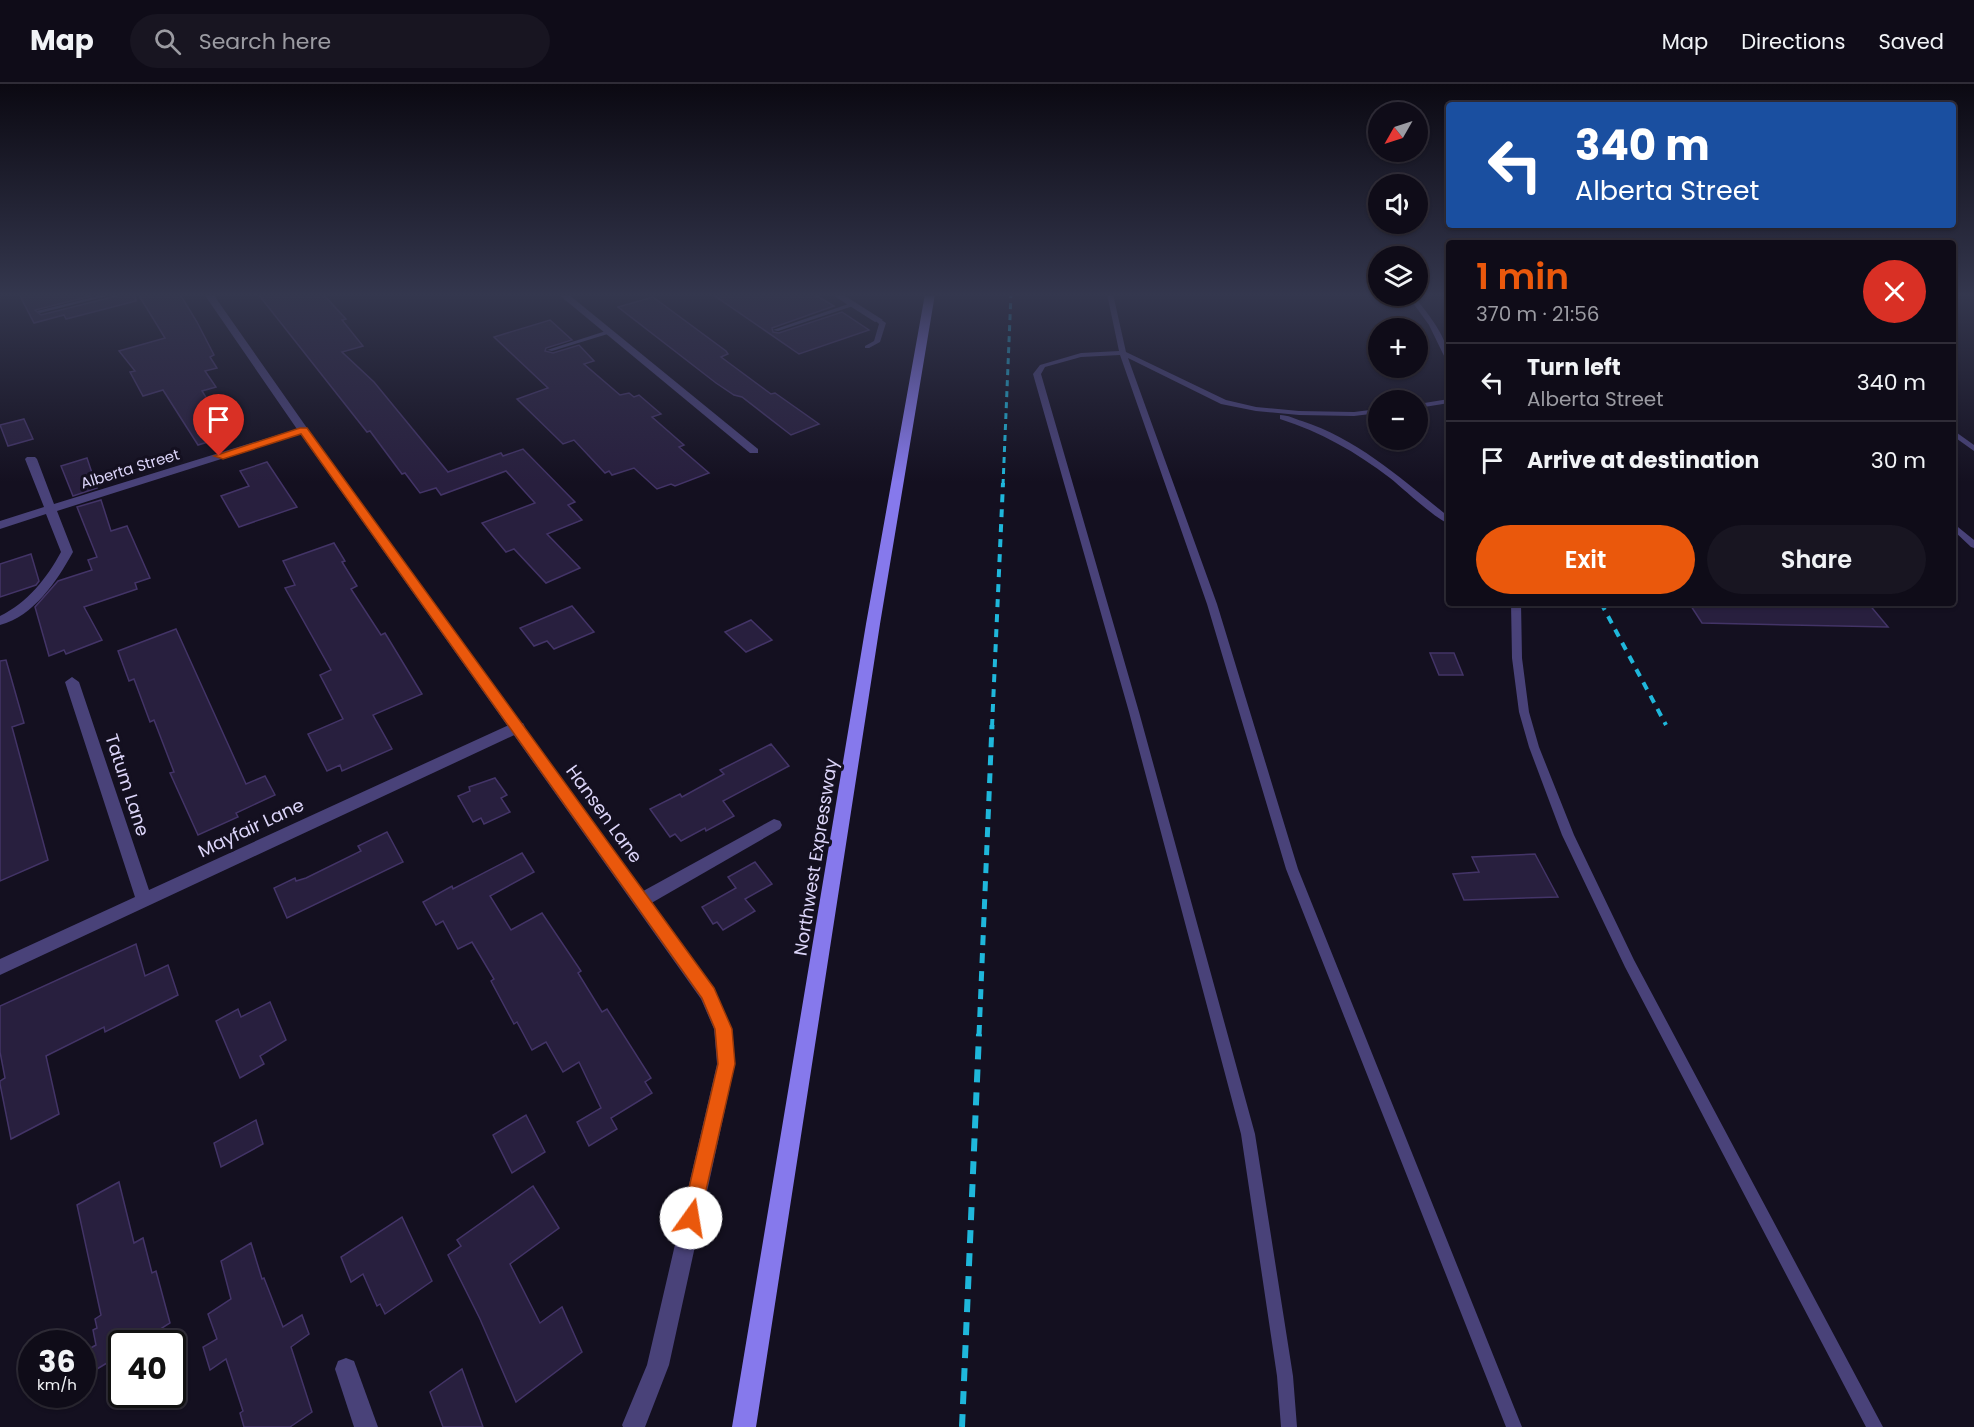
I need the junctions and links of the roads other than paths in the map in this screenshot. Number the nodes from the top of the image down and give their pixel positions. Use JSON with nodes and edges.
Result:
{"nodes":[{"id":1,"x":252,"y":357,"type":"edge"},
{"id":2,"x":639,"y":357,"type":"edge"},
{"id":3,"x":919,"y":357,"type":"edge"},
{"id":4,"x":1075,"y":357,"type":"edge"},
{"id":5,"x":1124,"y":357,"type":"edge"},
{"id":6,"x":1131,"y":357,"type":"edge"},
{"id":7,"x":1446,"y":401,"type":"edge"},
{"id":8,"x":1428,"y":404,"type":"edge"},
{"id":9,"x":1256,"y":409,"type":"junction"},
{"id":10,"x":1368,"y":412,"type":"edge"},
{"id":11,"x":303,"y":430,"type":"junction"},
{"id":12,"x":1956,"y":434,"type":"edge"},
{"id":13,"x":1974,"y":449,"type":"edge"},
{"id":14,"x":754,"y":451,"type":"dead end"},
{"id":15,"x":31,"y":459,"type":"dead end"},
{"id":16,"x":51,"y":509,"type":"junction"},
{"id":17,"x":1446,"y":519,"type":"edge"},
{"id":18,"x":0,"y":525,"type":"edge"},
{"id":19,"x":1956,"y":529,"type":"edge"},
{"id":20,"x":1974,"y":544,"type":"edge"},
{"id":21,"x":1516,"y":606,"type":"edge"},
{"id":22,"x":0,"y":621,"type":"edge"},
{"id":23,"x":72,"y":682,"type":"dead end"},
{"id":24,"x":518,"y":727,"type":"junction"},
{"id":25,"x":774,"y":825,"type":"dead end"},
{"id":26,"x":144,"y":899,"type":"junction"},
{"id":27,"x":642,"y":900,"type":"junction"},
{"id":28,"x":0,"y":967,"type":"edge"},
{"id":29,"x":346,"y":1369,"type":"dead end"},
{"id":30,"x":634,"y":1426,"type":"edge"},
{"id":31,"x":366,"y":1427,"type":"edge"},
{"id":32,"x":744,"y":1427,"type":"edge"},
{"id":33,"x":1289,"y":1427,"type":"edge"},
{"id":34,"x":1514,"y":1427,"type":"edge"},
{"id":35,"x":1875,"y":1427,"type":"edge"}],
"edges":[{"from":1,"to":11,"type":"street","name":"Hansen Lane"},
{"from":2,"to":14,"type":"street"},
{"from":3,"to":32,"type":"main road","name":"Northwest Expressway"},
{"from":4,"to":33,"type":"lane"},
{"from":5,"to":34,"type":"lane"},
{"from":6,"to":9,"type":"lane"},
{"from":7,"to":8,"type":"lane"},
{"from":9,"to":10,"type":"lane"},
{"from":9,"to":17,"type":"lane"},
{"from":11,"to":16,"type":"street","name":"Alberta Street"},
{"from":11,"to":24,"type":"street","name":"Hansen Lane"},
{"from":12,"to":13,"type":"lane"},
{"from":15,"to":16,"type":"street"},
{"from":16,"to":18,"type":"street","name":"Alberta Street"},
{"from":16,"to":22,"type":"street"},
{"from":19,"to":20,"type":"lane"},
{"from":21,"to":35,"type":"lane"},
{"from":23,"to":26,"type":"street","name":"Tatum Lane"},
{"from":24,"to":26,"type":"street","name":"Mayfair Lane"},
{"from":24,"to":27,"type":"street","name":"Hansen Lane"},
{"from":25,"to":27,"type":"street"},
{"from":26,"to":28,"type":"street","name":"Mayfair Lane"},
{"from":27,"to":30,"type":"street","name":"Hansen Lane"},
{"from":29,"to":31,"type":"street"}]}
